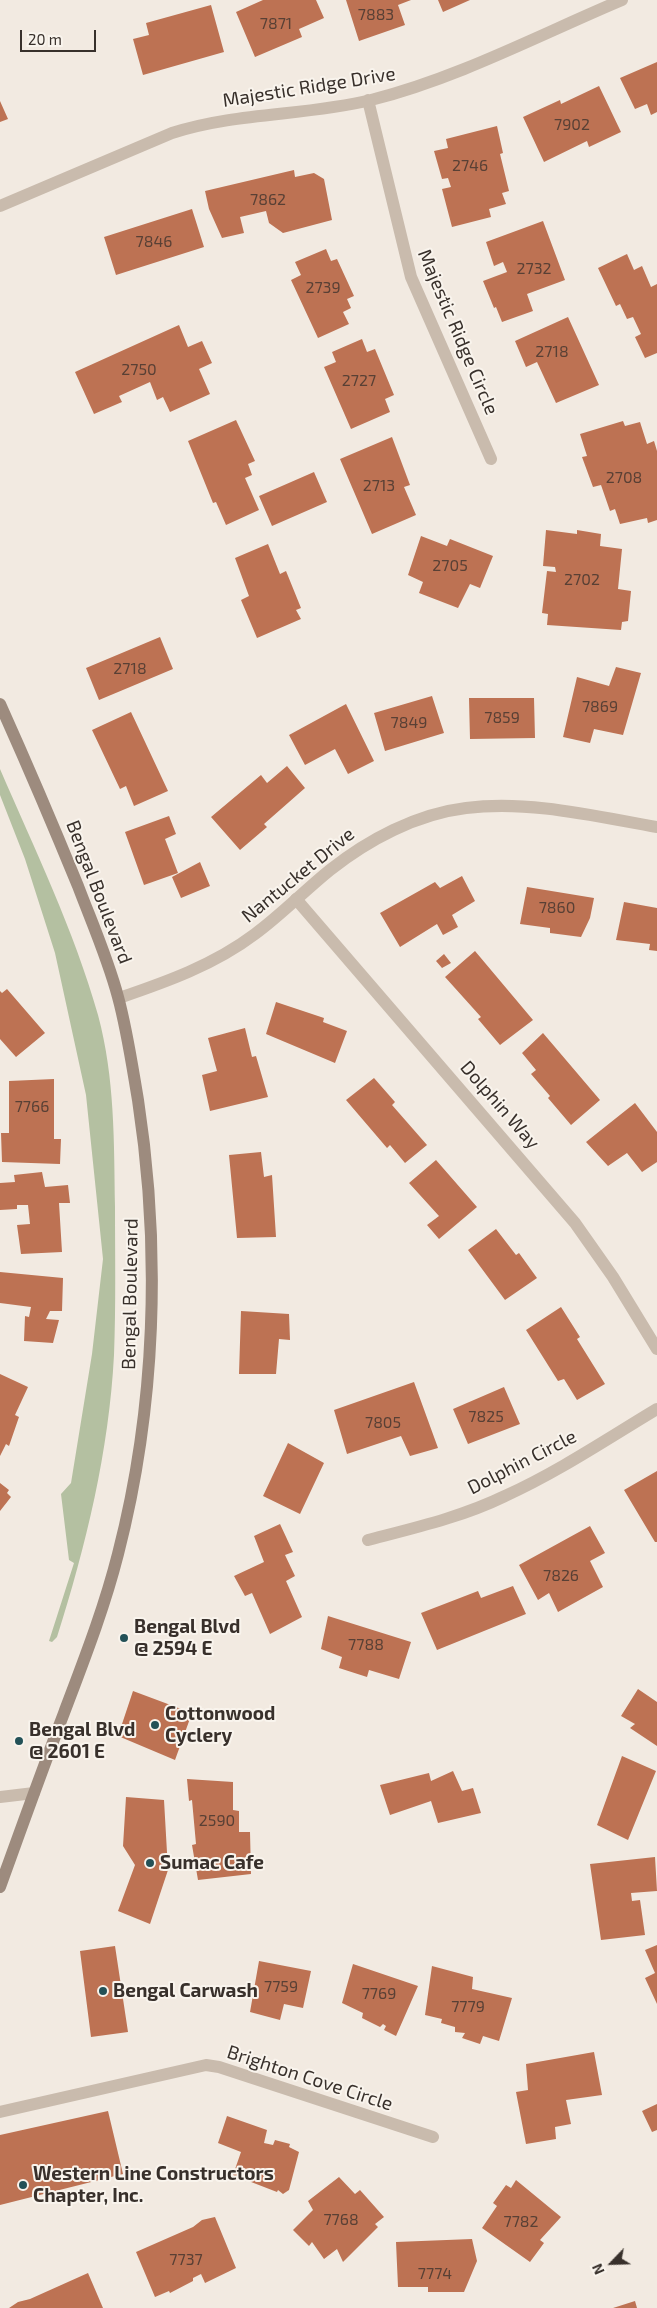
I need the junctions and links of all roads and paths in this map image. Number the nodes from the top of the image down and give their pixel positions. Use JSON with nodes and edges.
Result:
{"nodes":[{"id":1,"x":622,"y":0,"type":"edge"},
{"id":2,"x":368,"y":100,"type":"junction"},
{"id":3,"x":0,"y":206,"type":"edge"},
{"id":4,"x":491,"y":459,"type":"dead end"},
{"id":5,"x":0,"y":704,"type":"edge"},
{"id":6,"x":657,"y":826,"type":"edge"},
{"id":7,"x":296,"y":899,"type":"junction"},
{"id":8,"x":119,"y":998,"type":"junction"},
{"id":9,"x":657,"y":1349,"type":"edge"},
{"id":10,"x":657,"y":1408,"type":"edge"},
{"id":11,"x":368,"y":1540,"type":"dead end"},
{"id":12,"x":34,"y":1793,"type":"junction"},
{"id":13,"x":0,"y":1797,"type":"edge"},
{"id":14,"x":0,"y":1887,"type":"edge"},
{"id":15,"x":0,"y":2112,"type":"edge"},
{"id":16,"x":433,"y":2137,"type":"dead end"}],
"edges":[{"from":1,"to":2,"type":"street","name":"Majestic Ridge Drive"},
{"from":2,"to":3,"type":"street","name":"Majestic Ridge Drive"},
{"from":2,"to":4,"type":"street","name":"Majestic Ridge Circle"},
{"from":5,"to":8,"type":"main road","name":"Bengal Boulevard"},
{"from":6,"to":7,"type":"street","name":"Nantucket Drive"},
{"from":7,"to":8,"type":"street","name":"Nantucket Drive"},
{"from":7,"to":9,"type":"street","name":"Dolphin Way"},
{"from":8,"to":12,"type":"main road","name":"Bengal Boulevard"},
{"from":10,"to":11,"type":"street","name":"Dolphin Circle"},
{"from":12,"to":13,"type":"street"},
{"from":12,"to":14,"type":"main road","name":"Bengal Boulevard"},
{"from":15,"to":16,"type":"street","name":"Brighton Cove Circle"}]}
